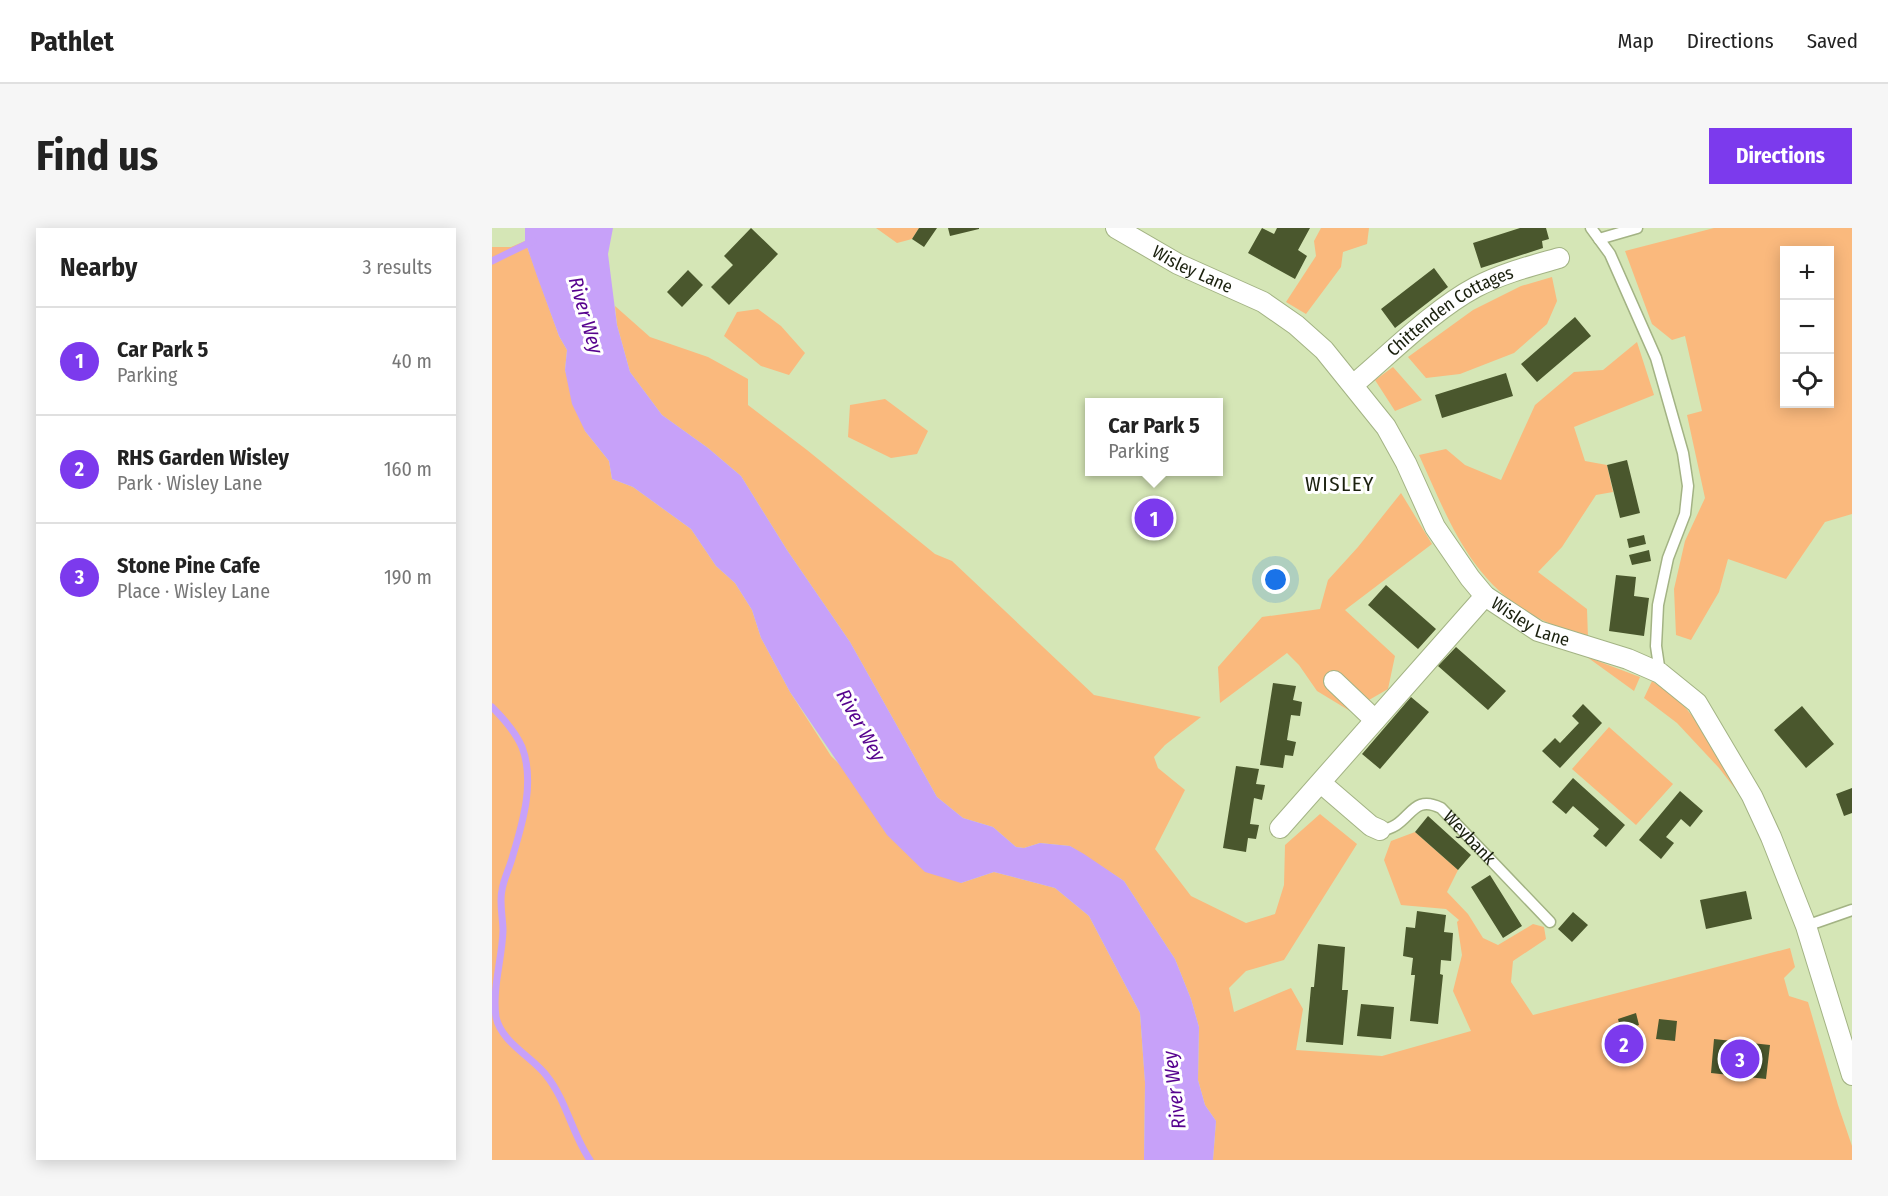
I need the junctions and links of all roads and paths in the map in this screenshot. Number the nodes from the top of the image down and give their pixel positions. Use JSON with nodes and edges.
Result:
{"nodes":[{"id":1,"x":1116,"y":228,"type":"edge"},
{"id":2,"x":1591,"y":228,"type":"edge"},
{"id":3,"x":1637,"y":228,"type":"edge"},
{"id":4,"x":1599,"y":239,"type":"junction"},
{"id":5,"x":1559,"y":258,"type":"dead end"},
{"id":6,"x":1353,"y":385,"type":"junction"},
{"id":7,"x":1485,"y":596,"type":"junction"},
{"id":8,"x":1660,"y":673,"type":"junction"},
{"id":9,"x":1334,"y":681,"type":"dead end"},
{"id":10,"x":1375,"y":720,"type":"junction"},
{"id":11,"x":1321,"y":783,"type":"junction"},
{"id":12,"x":1280,"y":828,"type":"dead end"},
{"id":13,"x":1380,"y":830,"type":"joint"},
{"id":14,"x":1852,"y":910,"type":"edge"},
{"id":15,"x":1550,"y":922,"type":"dead end"},
{"id":16,"x":1806,"y":926,"type":"junction"},
{"id":17,"x":1852,"y":1075,"type":"edge"}],
"edges":[{"from":1,"to":6,"type":"street","name":"Wisley Lane"},
{"from":2,"to":4,"type":"lane"},
{"from":3,"to":4,"type":"lane"},
{"from":4,"to":8,"type":"lane"},
{"from":5,"to":6,"type":"street","name":"Chittenden Cottages"},
{"from":6,"to":7,"type":"street","name":"Wisley Lane"},
{"from":7,"to":8,"type":"street","name":"Wisley Lane"},
{"from":7,"to":10,"type":"street"},
{"from":8,"to":16,"type":"street","name":"Wisley Lane"},
{"from":9,"to":10,"type":"street"},
{"from":10,"to":11,"type":"street"},
{"from":11,"to":12,"type":"street"},
{"from":11,"to":13,"type":"street","name":"Weybank"},
{"from":13,"to":15,"type":"lane","name":"Weybank"},
{"from":14,"to":16,"type":"lane"},
{"from":16,"to":17,"type":"street","name":"Wisley Lane"}]}
